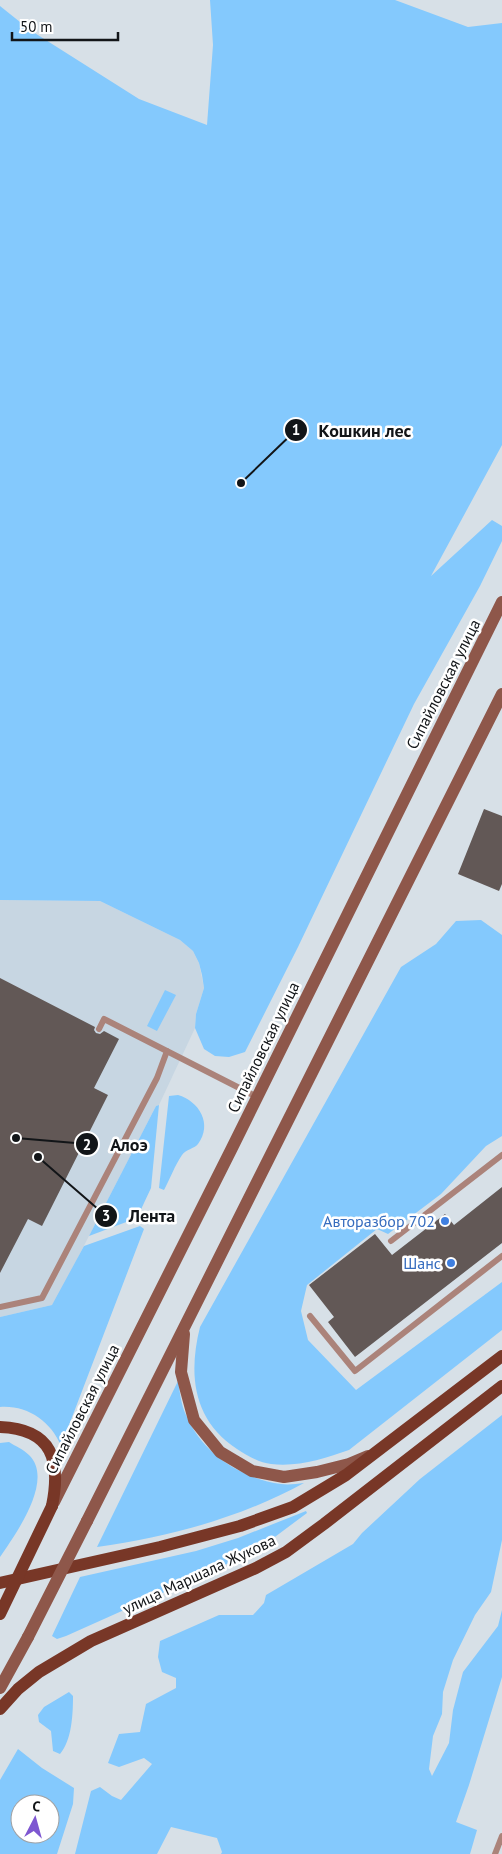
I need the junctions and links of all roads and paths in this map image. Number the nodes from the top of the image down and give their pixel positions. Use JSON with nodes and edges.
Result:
{"nodes":[{"id":1,"x":502,"y":602,"type":"edge"},
{"id":2,"x":502,"y":694,"type":"edge"},
{"id":3,"x":99,"y":1029,"type":"dead end"},
{"id":4,"x":167,"y":1051,"type":"junction"},
{"id":5,"x":257,"y":1097,"type":"junction"},
{"id":6,"x":502,"y":1155,"type":"edge"},
{"id":7,"x":391,"y":1242,"type":"dead end"},
{"id":8,"x":502,"y":1256,"type":"edge"},
{"id":9,"x":0,"y":1307,"type":"edge"},
{"id":10,"x":310,"y":1316,"type":"dead end"},
{"id":11,"x":184,"y":1329,"type":"junction"},
{"id":12,"x":502,"y":1356,"type":"edge"},
{"id":13,"x":502,"y":1386,"type":"edge"},
{"id":14,"x":0,"y":1427,"type":"edge"},
{"id":15,"x":377,"y":1452,"type":"junction"},
{"id":16,"x":52,"y":1506,"type":"junction"},
{"id":17,"x":0,"y":1583,"type":"edge"},
{"id":18,"x":0,"y":1614,"type":"edge"},
{"id":19,"x":0,"y":1688,"type":"edge"},
{"id":20,"x":0,"y":1709,"type":"edge"},
{"id":21,"x":502,"y":1836,"type":"edge"},
{"id":22,"x":495,"y":1854,"type":"edge"}],
"edges":[{"from":1,"to":5,"type":"main road","name":"Сипайловская улица"},
{"from":2,"to":11,"type":"main road"},
{"from":3,"to":4,"type":"lane"},
{"from":4,"to":5,"type":"lane"},
{"from":4,"to":9,"type":"lane"},
{"from":5,"to":16,"type":"main road","name":"Сипайловская улица"},
{"from":6,"to":7,"type":"lane"},
{"from":8,"to":10,"type":"lane"},
{"from":11,"to":15,"type":"main road"},
{"from":11,"to":19,"type":"main road","bridge":true},
{"from":12,"to":15,"type":"main road"},
{"from":13,"to":20,"type":"main road","name":"улица Маршала Жукова"},
{"from":14,"to":16,"type":"main road"},
{"from":15,"to":17,"type":"main road"},
{"from":16,"to":18,"type":"main road","bridge":true},
{"from":21,"to":22,"type":"lane"}]}
